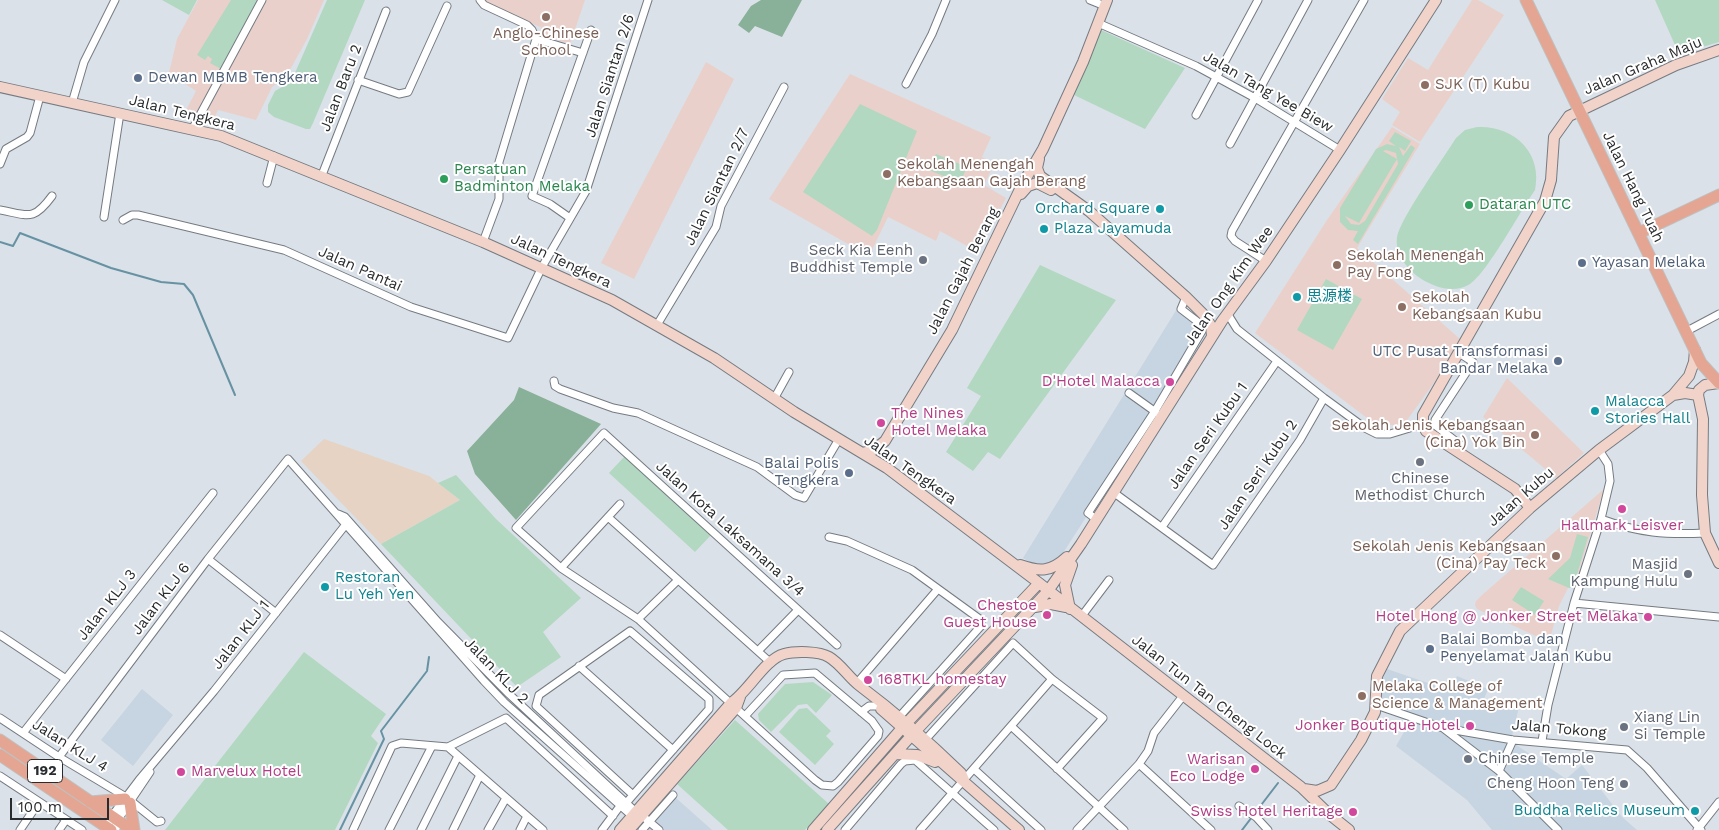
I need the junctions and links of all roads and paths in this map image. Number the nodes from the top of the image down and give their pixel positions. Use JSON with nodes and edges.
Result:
{"nodes":[{"id":1,"x":115,"y":0,"type":"edge"},
{"id":2,"x":262,"y":0,"type":"edge"},
{"id":3,"x":480,"y":0,"type":"edge"},
{"id":4,"x":648,"y":0,"type":"edge"},
{"id":5,"x":946,"y":0,"type":"edge"},
{"id":6,"x":1090,"y":0,"type":"edge"},
{"id":7,"x":1258,"y":0,"type":"edge"},
{"id":8,"x":1308,"y":0,"type":"edge"},
{"id":9,"x":1364,"y":0,"type":"edge"},
{"id":10,"x":1436,"y":0,"type":"edge"},
{"id":11,"x":1526,"y":0,"type":"edge"},
{"id":12,"x":1106,"y":3,"type":"edge"},
{"id":13,"x":447,"y":6,"type":"dead end"},
{"id":14,"x":386,"y":11,"type":"dead end"},
{"id":15,"x":1098,"y":23,"type":"junction"},
{"id":16,"x":591,"y":30,"type":"dead end"},
{"id":17,"x":536,"y":39,"type":"junction"},
{"id":18,"x":1719,"y":50,"type":"edge"},
{"id":19,"x":583,"y":53,"type":"junction"},
{"id":20,"x":1217,"y":77,"type":"junction"},
{"id":21,"x":358,"y":80,"type":"junction"},
{"id":22,"x":906,"y":84,"type":"dead end"},
{"id":23,"x":784,"y":86,"type":"dead end"},
{"id":24,"x":0,"y":87,"type":"edge"},
{"id":25,"x":40,"y":96,"type":"junction"},
{"id":26,"x":1256,"y":98,"type":"junction"},
{"id":27,"x":72,"y":103,"type":"junction"},
{"id":28,"x":1579,"y":110,"type":"junction"},
{"id":29,"x":120,"y":113,"type":"junction"},
{"id":30,"x":1196,"y":114,"type":"dead end"},
{"id":31,"x":1295,"y":123,"type":"junction"},
{"id":32,"x":194,"y":128,"type":"junction"},
{"id":33,"x":1230,"y":144,"type":"dead end"},
{"id":34,"x":1043,"y":149,"type":"junction"},
{"id":35,"x":1340,"y":150,"type":"junction"},
{"id":36,"x":274,"y":156,"type":"junction"},
{"id":37,"x":0,"y":164,"type":"edge"},
{"id":38,"x":322,"y":175,"type":"junction"},
{"id":39,"x":267,"y":183,"type":"dead end"},
{"id":40,"x":1065,"y":194,"type":"junction"},
{"id":41,"x":1719,"y":195,"type":"edge"},
{"id":42,"x":52,"y":196,"type":"dead end"},
{"id":43,"x":1012,"y":207,"type":"junction"},
{"id":44,"x":0,"y":210,"type":"edge"},
{"id":45,"x":104,"y":218,"type":"dead end"},
{"id":46,"x":570,"y":218,"type":"junction"},
{"id":47,"x":123,"y":220,"type":"dead end"},
{"id":48,"x":1638,"y":233,"type":"junction"},
{"id":49,"x":483,"y":242,"type":"junction"},
{"id":50,"x":1266,"y":261,"type":"junction"},
{"id":51,"x":542,"y":267,"type":"junction"},
{"id":52,"x":1186,"y":297,"type":"junction"},
{"id":53,"x":1227,"y":313,"type":"junction"},
{"id":54,"x":1719,"y":314,"type":"edge"},
{"id":55,"x":657,"y":324,"type":"junction"},
{"id":56,"x":1220,"y":325,"type":"junction"},
{"id":57,"x":1236,"y":329,"type":"junction"},
{"id":58,"x":1687,"y":331,"type":"junction"},
{"id":59,"x":1212,"y":336,"type":"junction"},
{"id":60,"x":1695,"y":348,"type":"junction"},
{"id":61,"x":1459,"y":353,"type":"junction"},
{"id":62,"x":1277,"y":361,"type":"junction"},
{"id":63,"x":789,"y":372,"type":"dead end"},
{"id":64,"x":554,"y":380,"type":"dead end"},
{"id":65,"x":1719,"y":383,"type":"edge"},
{"id":66,"x":1129,"y":393,"type":"dead end"},
{"id":67,"x":1673,"y":395,"type":"junction"},
{"id":68,"x":1698,"y":395,"type":"junction"},
{"id":69,"x":1324,"y":398,"type":"junction"},
{"id":70,"x":774,"y":399,"type":"junction"},
{"id":71,"x":1158,"y":413,"type":"junction"},
{"id":72,"x":1423,"y":424,"type":"junction"},
{"id":73,"x":839,"y":439,"type":"junction"},
{"id":74,"x":884,"y":441,"type":"junction"},
{"id":75,"x":1462,"y":446,"type":"dead end"},
{"id":76,"x":1599,"y":450,"type":"junction"},
{"id":77,"x":862,"y":453,"type":"junction"},
{"id":78,"x":288,"y":459,"type":"joint"},
{"id":79,"x":887,"y":468,"type":"junction"},
{"id":80,"x":1113,"y":492,"type":"junction"},
{"id":81,"x":213,"y":494,"type":"dead end"},
{"id":82,"x":620,"y":504,"type":"dead end"},
{"id":83,"x":1530,"y":508,"type":"junction"},
{"id":84,"x":608,"y":517,"type":"junction"},
{"id":85,"x":1096,"y":519,"type":"junction"},
{"id":86,"x":1601,"y":519,"type":"junction"},
{"id":87,"x":347,"y":523,"type":"junction"},
{"id":88,"x":1162,"y":527,"type":"junction"},
{"id":89,"x":1705,"y":533,"type":"junction"},
{"id":90,"x":829,"y":537,"type":"dead end"},
{"id":91,"x":1081,"y":544,"type":"junction"},
{"id":92,"x":208,"y":559,"type":"junction"},
{"id":93,"x":1013,"y":563,"type":"junction"},
{"id":94,"x":1719,"y":563,"type":"edge"},
{"id":95,"x":561,"y":568,"type":"junction"},
{"id":96,"x":678,"y":580,"type":"junction"},
{"id":97,"x":1109,"y":580,"type":"dead end"},
{"id":98,"x":1039,"y":583,"type":"junction"},
{"id":99,"x":938,"y":589,"type":"junction"},
{"id":100,"x":1048,"y":591,"type":"junction"},
{"id":101,"x":1025,"y":599,"type":"junction"},
{"id":102,"x":1574,"y":603,"type":"junction"},
{"id":103,"x":1035,"y":607,"type":"junction"},
{"id":104,"x":1070,"y":609,"type":"junction"},
{"id":105,"x":798,"y":610,"type":"junction"},
{"id":106,"x":276,"y":613,"type":"junction"},
{"id":107,"x":1081,"y":617,"type":"junction"},
{"id":108,"x":1719,"y":617,"type":"edge"},
{"id":109,"x":638,"y":619,"type":"junction"},
{"id":110,"x":0,"y":635,"type":"edge"},
{"id":111,"x":837,"y":645,"type":"dead end"},
{"id":112,"x":758,"y":652,"type":"junction"},
{"id":113,"x":771,"y":663,"type":"junction"},
{"id":114,"x":579,"y":666,"type":"junction"},
{"id":115,"x":66,"y":679,"type":"junction"},
{"id":116,"x":1052,"y":679,"type":"junction"},
{"id":117,"x":858,"y":684,"type":"junction"},
{"id":118,"x":1183,"y":696,"type":"junction"},
{"id":119,"x":735,"y":702,"type":"junction"},
{"id":120,"x":1376,"y":705,"type":"junction"},
{"id":121,"x":878,"y":706,"type":"junction"},
{"id":122,"x":861,"y":712,"type":"junction"},
{"id":123,"x":745,"y":716,"type":"junction"},
{"id":124,"x":0,"y":718,"type":"edge"},
{"id":125,"x":903,"y":722,"type":"junction"},
{"id":126,"x":1011,"y":726,"type":"junction"},
{"id":127,"x":1443,"y":728,"type":"junction"},
{"id":128,"x":23,"y":733,"type":"junction"},
{"id":129,"x":914,"y":733,"type":"junction"},
{"id":130,"x":926,"y":738,"type":"junction"},
{"id":131,"x":0,"y":740,"type":"edge"},
{"id":132,"x":1513,"y":740,"type":"junction"},
{"id":133,"x":1542,"y":741,"type":"junction"},
{"id":134,"x":432,"y":746,"type":"junction"},
{"id":135,"x":448,"y":747,"type":"junction"},
{"id":136,"x":673,"y":750,"type":"junction"},
{"id":137,"x":0,"y":754,"type":"edge"},
{"id":138,"x":895,"y":754,"type":"junction"},
{"id":139,"x":458,"y":756,"type":"junction"},
{"id":140,"x":59,"y":757,"type":"junction"},
{"id":141,"x":1140,"y":764,"type":"junction"},
{"id":142,"x":945,"y":767,"type":"junction"},
{"id":143,"x":974,"y":768,"type":"junction"},
{"id":144,"x":1057,"y":769,"type":"junction"},
{"id":145,"x":1499,"y":771,"type":"junction"},
{"id":146,"x":480,"y":775,"type":"junction"},
{"id":147,"x":0,"y":776,"type":"edge"},
{"id":148,"x":964,"y":780,"type":"junction"},
{"id":149,"x":1335,"y":781,"type":"junction"},
{"id":150,"x":1301,"y":787,"type":"junction"},
{"id":151,"x":952,"y":794,"type":"junction"},
{"id":152,"x":633,"y":795,"type":"junction"},
{"id":153,"x":673,"y":796,"type":"dead end"},
{"id":154,"x":506,"y":798,"type":"junction"},
{"id":155,"x":128,"y":800,"type":"junction"},
{"id":156,"x":39,"y":802,"type":"junction"},
{"id":157,"x":90,"y":802,"type":"junction"},
{"id":158,"x":1719,"y":802,"type":"edge"},
{"id":159,"x":624,"y":804,"type":"junction"},
{"id":160,"x":1239,"y":806,"type":"dead end"},
{"id":161,"x":1099,"y":807,"type":"junction"},
{"id":162,"x":1327,"y":812,"type":"junction"},
{"id":163,"x":527,"y":816,"type":"junction"},
{"id":164,"x":613,"y":816,"type":"junction"},
{"id":165,"x":640,"y":816,"type":"junction"},
{"id":166,"x":66,"y":820,"type":"junction"},
{"id":167,"x":161,"y":821,"type":"dead end"},
{"id":168,"x":112,"y":826,"type":"edge"},
{"id":169,"x":1556,"y":829,"type":"edge"},
{"id":170,"x":1699,"y":829,"type":"edge"},
{"id":171,"x":20,"y":830,"type":"edge"},
{"id":172,"x":59,"y":830,"type":"edge"},
{"id":173,"x":82,"y":830,"type":"edge"},
{"id":174,"x":133,"y":830,"type":"edge"},
{"id":175,"x":353,"y":830,"type":"edge"},
{"id":176,"x":389,"y":830,"type":"edge"},
{"id":177,"x":421,"y":830,"type":"edge"},
{"id":178,"x":453,"y":830,"type":"edge"},
{"id":179,"x":488,"y":830,"type":"edge"},
{"id":180,"x":520,"y":830,"type":"edge"},
{"id":181,"x":543,"y":830,"type":"edge"},
{"id":182,"x":602,"y":830,"type":"edge"},
{"id":183,"x":620,"y":830,"type":"edge"},
{"id":184,"x":630,"y":830,"type":"edge"},
{"id":185,"x":642,"y":830,"type":"edge"},
{"id":186,"x":659,"y":830,"type":"edge"},
{"id":187,"x":813,"y":830,"type":"edge"},
{"id":188,"x":827,"y":830,"type":"edge"},
{"id":189,"x":845,"y":830,"type":"edge"},
{"id":190,"x":920,"y":830,"type":"edge"},
{"id":191,"x":994,"y":830,"type":"edge"},
{"id":192,"x":1019,"y":830,"type":"edge"},
{"id":193,"x":1041,"y":830,"type":"edge"},
{"id":194,"x":1077,"y":830,"type":"edge"},
{"id":195,"x":1124,"y":830,"type":"edge"},
{"id":196,"x":1211,"y":830,"type":"edge"},
{"id":197,"x":1268,"y":830,"type":"edge"},
{"id":198,"x":1349,"y":830,"type":"edge"}],
"edges":[{"from":1,"to":27,"type":"street"},
{"from":2,"to":32,"type":"street"},
{"from":3,"to":17,"type":"street"},
{"from":4,"to":46,"type":"street","name":"Jalan Siantan 2/6"},
{"from":5,"to":22,"type":"street"},
{"from":6,"to":12,"type":"street"},
{"from":7,"to":20,"type":"street"},
{"from":8,"to":26,"type":"street"},
{"from":9,"to":31,"type":"street"},
{"from":10,"to":35,"type":"main road","name":"Jalan Ong Kim Wee"},
{"from":11,"to":28,"type":"main road","name":"Jalan Hang Tuah"},
{"from":12,"to":15,"type":"main road","name":"Jalan Gajah Berang"},
{"from":13,"to":21,"type":"street"},
{"from":14,"to":21,"type":"street","name":"Jalan Baru 2"},
{"from":15,"to":20,"type":"street","name":"Jalan Tang Yee Biew"},
{"from":15,"to":34,"type":"main road","name":"Jalan Gajah Berang"},
{"from":16,"to":19,"type":"street"},
{"from":17,"to":19,"type":"street"},
{"from":17,"to":49,"type":"street"},
{"from":18,"to":28,"type":"main road","name":"Jalan Graha Maju"},
{"from":19,"to":46,"type":"street"},
{"from":20,"to":26,"type":"street","name":"Jalan Tang Yee Biew"},
{"from":20,"to":30,"type":"street"},
{"from":21,"to":38,"type":"street","name":"Jalan Baru 2"},
{"from":23,"to":55,"type":"street","name":"Jalan Siantan 2/7"},
{"from":24,"to":25,"type":"main road","name":"Jalan Tengkera"},
{"from":25,"to":27,"type":"main road","name":"Jalan Tengkera"},
{"from":25,"to":37,"type":"street"},
{"from":26,"to":31,"type":"street","name":"Jalan Tang Yee Biew"},
{"from":26,"to":33,"type":"street"},
{"from":27,"to":29,"type":"main road","name":"Jalan Tengkera"},
{"from":28,"to":48,"type":"main road","name":"Jalan Hang Tuah"},
{"from":28,"to":61,"type":"main road","name":"Jalan Graha Maju"},
{"from":29,"to":32,"type":"main road","name":"Jalan Tengkera"},
{"from":29,"to":45,"type":"street"},
{"from":31,"to":35,"type":"street","name":"Jalan Tang Yee Biew"},
{"from":31,"to":50,"type":"street"},
{"from":32,"to":36,"type":"main road","name":"Jalan Tengkera"},
{"from":34,"to":40,"type":"main road"},
{"from":34,"to":43,"type":"main road","name":"Jalan Gajah Berang"},
{"from":35,"to":50,"type":"main road","name":"Jalan Ong Kim Wee"},
{"from":36,"to":38,"type":"main road","name":"Jalan Tengkera"},
{"from":36,"to":39,"type":"street"},
{"from":38,"to":49,"type":"main road","name":"Jalan Tengkera"},
{"from":40,"to":43,"type":"main road"},
{"from":40,"to":52,"type":"main road"},
{"from":41,"to":48,"type":"main road"},
{"from":42,"to":44,"type":"street"},
{"from":43,"to":74,"type":"main road","name":"Jalan Gajah Berang"},
{"from":46,"to":51,"type":"street","name":"Jalan Siantan 2/6"},
{"from":47,"to":51,"type":"street","name":"Jalan Pantai"},
{"from":48,"to":58,"type":"main road","name":"Jalan Hang Tuah"},
{"from":49,"to":51,"type":"main road","name":"Jalan Tengkera"},
{"from":50,"to":53,"type":"main road","name":"Jalan Ong Kim Wee"},
{"from":51,"to":55,"type":"main road","name":"Jalan Tengkera"},
{"from":52,"to":59,"type":"main road"},
{"from":52,"to":71,"type":"street"},
{"from":53,"to":56,"type":"main road","name":"Jalan Ong Kim Wee"},
{"from":53,"to":57,"type":"street"},
{"from":54,"to":58,"type":"street"},
{"from":55,"to":70,"type":"main road","name":"Jalan Tengkera"},
{"from":56,"to":57,"type":"street"},
{"from":56,"to":59,"type":"main road","name":"Jalan Ong Kim Wee"},
{"from":57,"to":62,"type":"street"},
{"from":58,"to":60,"type":"main road","name":"Jalan Hang Tuah"},
{"from":59,"to":71,"type":"main road","name":"Jalan Ong Kim Wee"},
{"from":60,"to":65,"type":"main road","name":"Jalan Hang Tuah"},
{"from":60,"to":67,"type":"main road","name":"Jalan Kubu"},
{"from":61,"to":72,"type":"main road","name":"Jalan Graha Maju"},
{"from":61,"to":75,"type":"street"},
{"from":62,"to":69,"type":"street"},
{"from":62,"to":88,"type":"street","name":"Jalan Seri Kubu 1"},
{"from":63,"to":70,"type":"street"},
{"from":64,"to":73,"type":"street"},
{"from":65,"to":68,"type":"main road"},
{"from":66,"to":71,"type":"street"},
{"from":67,"to":68,"type":"main road"},
{"from":67,"to":76,"type":"main road","name":"Jalan Kubu"},
{"from":68,"to":89,"type":"main road"},
{"from":69,"to":72,"type":"street"},
{"from":69,"to":88,"type":"street","name":"Jalan Seri Kubu 2"},
{"from":70,"to":73,"type":"main road","name":"Jalan Tengkera"},
{"from":71,"to":80,"type":"main road","name":"Jalan Ong Kim Wee"},
{"from":71,"to":85,"type":"street"},
{"from":72,"to":83,"type":"main road"},
{"from":73,"to":77,"type":"main road","name":"Jalan Tengkera"},
{"from":74,"to":77,"type":"main road","name":"Jalan Gajah Berang"},
{"from":74,"to":79,"type":"main road"},
{"from":76,"to":83,"type":"main road","name":"Jalan Kubu"},
{"from":76,"to":86,"type":"street"},
{"from":77,"to":79,"type":"main road","name":"Jalan Tengkera"},
{"from":78,"to":87,"type":"street","name":"Jalan KLJ 2"},
{"from":78,"to":92,"type":"street","name":"Jalan KLJ 6"},
{"from":79,"to":93,"type":"main road","name":"Jalan Tengkera"},
{"from":80,"to":85,"type":"main road","name":"Jalan Ong Kim Wee"},
{"from":80,"to":88,"type":"street"},
{"from":81,"to":115,"type":"street","name":"Jalan KLJ 3"},
{"from":82,"to":84,"type":"street"},
{"from":83,"to":120,"type":"main road","name":"Jalan Kubu"},
{"from":84,"to":95,"type":"street"},
{"from":84,"to":96,"type":"street"},
{"from":85,"to":91,"type":"main road","name":"Jalan Ong Kim Wee"},
{"from":86,"to":89,"type":"street"},
{"from":86,"to":102,"type":"street"},
{"from":87,"to":106,"type":"street","name":"Jalan KLJ 1"},
{"from":87,"to":159,"type":"street","name":"Jalan KLJ 2"},
{"from":89,"to":94,"type":"main road"},
{"from":90,"to":99,"type":"street"},
{"from":91,"to":93,"type":"main road"},
{"from":91,"to":100,"type":"main road","name":"Jalan Ong Kim Wee"},
{"from":91,"to":104,"type":"main road"},
{"from":92,"to":106,"type":"street"},
{"from":92,"to":140,"type":"street","name":"Jalan KLJ 6"},
{"from":93,"to":98,"type":"main road","name":"Jalan Tengkera"},
{"from":93,"to":101,"type":"main road"},
{"from":95,"to":105,"type":"street","name":"Jalan Kota Laksamana 3/4"},
{"from":95,"to":109,"type":"street"},
{"from":96,"to":109,"type":"street"},
{"from":96,"to":112,"type":"street"},
{"from":97,"to":107,"type":"street"},
{"from":98,"to":100,"type":"main road","name":"Jalan Tengkera"},
{"from":98,"to":101,"type":"main road"},
{"from":99,"to":117,"type":"street"},
{"from":99,"to":125,"type":"street"},
{"from":100,"to":103,"type":"main road","name":"Jalan Ong Kim Wee"},
{"from":100,"to":104,"type":"main road","name":"Jalan Tun Tan Cheng Lock"},
{"from":101,"to":125,"type":"main road"},
{"from":102,"to":108,"type":"street"},
{"from":102,"to":133,"type":"street"},
{"from":103,"to":104,"type":"main road"},
{"from":103,"to":129,"type":"main road","name":"Jalan Ong Kim Wee"},
{"from":104,"to":107,"type":"main road","name":"Jalan Tun Tan Cheng Lock"},
{"from":105,"to":111,"type":"street","name":"Jalan Kota Laksamana 3/4"},
{"from":105,"to":112,"type":"street"},
{"from":106,"to":155,"type":"street","name":"Jalan KLJ 1"},
{"from":107,"to":118,"type":"main road","name":"Jalan Tun Tan Cheng Lock"},
{"from":109,"to":119,"type":"street"},
{"from":110,"to":115,"type":"street"},
{"from":112,"to":113,"type":"street"},
{"from":113,"to":117,"type":"main road"},
{"from":113,"to":119,"type":"main road"},
{"from":114,"to":136,"type":"street"},
{"from":114,"to":136,"type":"street"},
{"from":114,"to":152,"type":"street"},
{"from":115,"to":128,"type":"street","name":"Jalan KLJ 3"},
{"from":116,"to":126,"type":"street"},
{"from":116,"to":130,"type":"street"},
{"from":116,"to":144,"type":"street"},
{"from":117,"to":121,"type":"main road"},
{"from":117,"to":125,"type":"main road"},
{"from":118,"to":141,"type":"street"},
{"from":118,"to":150,"type":"main road","name":"Jalan Tun Tan Cheng Lock"},
{"from":119,"to":123,"type":"street"},
{"from":119,"to":165,"type":"main road"},
{"from":119,"to":165,"type":"main road"},
{"from":120,"to":127,"type":"street"},
{"from":120,"to":149,"type":"main road","name":"Jalan Kubu"},
{"from":121,"to":122,"type":"street"},
{"from":121,"to":125,"type":"main road"},
{"from":122,"to":123,"type":"street"},
{"from":122,"to":123,"type":"street"},
{"from":124,"to":128,"type":"street","name":"Jalan KLJ 4"},
{"from":125,"to":129,"type":"main road"},
{"from":125,"to":187,"type":"main road"},
{"from":126,"to":143,"type":"street"},
{"from":126,"to":144,"type":"street"},
{"from":127,"to":132,"type":"street","name":"Jalan Tokong"},
{"from":127,"to":145,"type":"street"},
{"from":128,"to":140,"type":"street","name":"Jalan KLJ 4"},
{"from":129,"to":130,"type":"main road"},
{"from":129,"to":138,"type":"main road","name":"Jalan Ong Kim Wee"},
{"from":129,"to":142,"type":"main road"},
{"from":130,"to":148,"type":"main road"},
{"from":131,"to":157,"type":"main road","number":"192"},
{"from":132,"to":133,"type":"street","name":"Jalan Tokong"},
{"from":132,"to":145,"type":"street"},
{"from":133,"to":170,"type":"street","name":"Jalan Tokong"},
{"from":134,"to":135,"type":"street"},
{"from":134,"to":175,"type":"street"},
{"from":134,"to":176,"type":"street"},
{"from":135,"to":139,"type":"street"},
{"from":135,"to":164,"type":"street"},
{"from":136,"to":152,"type":"street"},
{"from":137,"to":168,"type":"main road","number":"192"},
{"from":138,"to":142,"type":"main road"},
{"from":138,"to":188,"type":"main road","name":"Jalan Ong Kim Wee"},
{"from":139,"to":146,"type":"street"},
{"from":139,"to":177,"type":"street"},
{"from":140,"to":155,"type":"street","name":"Jalan KLJ 4"},
{"from":141,"to":161,"type":"street"},
{"from":141,"to":196,"type":"street"},
{"from":142,"to":148,"type":"main road"},
{"from":143,"to":148,"type":"street"},
{"from":143,"to":193,"type":"street"},
{"from":144,"to":161,"type":"street"},
{"from":145,"to":169,"type":"street"},
{"from":146,"to":154,"type":"street"},
{"from":146,"to":178,"type":"street"},
{"from":147,"to":156,"type":"street"},
{"from":148,"to":151,"type":"street"},
{"from":148,"to":192,"type":"main road"},
{"from":149,"to":150,"type":"main road"},
{"from":149,"to":162,"type":"main road","name":"Jalan Kubu"},
{"from":150,"to":162,"type":"main road","name":"Jalan Tun Tan Cheng Lock"},
{"from":151,"to":189,"type":"street"},
{"from":151,"to":190,"type":"street"},
{"from":151,"to":191,"type":"street"},
{"from":152,"to":159,"type":"street"},
{"from":153,"to":165,"type":"street"},
{"from":154,"to":163,"type":"street"},
{"from":154,"to":179,"type":"street"},
{"from":155,"to":157,"type":"main road"},
{"from":155,"to":167,"type":"street","name":"Jalan KLJ 4"},
{"from":155,"to":168,"type":"street","name":"Jalan KLJ 1"},
{"from":155,"to":174,"type":"main road"},
{"from":156,"to":166,"type":"street"},
{"from":156,"to":171,"type":"street"},
{"from":157,"to":168,"type":"main road","number":"192"},
{"from":158,"to":170,"type":"street"},
{"from":159,"to":164,"type":"street"},
{"from":159,"to":165,"type":"street","name":"Jalan KLJ 2"},
{"from":160,"to":197,"type":"street"},
{"from":161,"to":194,"type":"street"},
{"from":161,"to":195,"type":"street"},
{"from":162,"to":198,"type":"main road","name":"Jalan Tun Tan Cheng Lock"},
{"from":163,"to":180,"type":"street"},
{"from":163,"to":181,"type":"street"},
{"from":164,"to":182,"type":"street"},
{"from":165,"to":183,"type":"main road"},
{"from":165,"to":184,"type":"main road"},
{"from":165,"to":185,"type":"street"},
{"from":165,"to":186,"type":"street","name":"Jalan KLJ 2"},
{"from":166,"to":172,"type":"street"},
{"from":166,"to":173,"type":"street"},
{"from":168,"to":174,"type":"main road","number":"192"}]}
